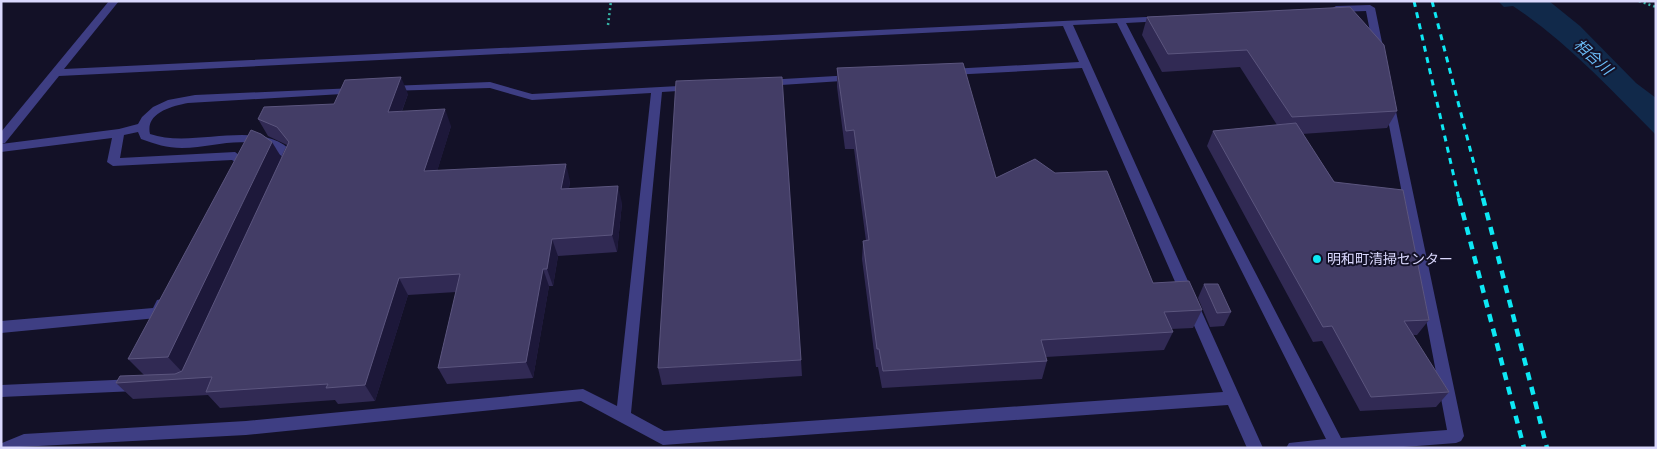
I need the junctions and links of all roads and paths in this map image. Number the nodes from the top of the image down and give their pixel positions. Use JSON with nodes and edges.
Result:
{"nodes":[{"id":1,"x":114,"y":1,"type":"edge"},
{"id":2,"x":1639,"y":1,"type":"edge"},
{"id":3,"x":1656,"y":7,"type":"edge"},
{"id":4,"x":1322,"y":10,"type":"edge"},
{"id":5,"x":1178,"y":18,"type":"edge"},
{"id":6,"x":1120,"y":20,"type":"junction"},
{"id":7,"x":1068,"y":23,"type":"junction"},
{"id":8,"x":1086,"y":65,"type":"junction"},
{"id":9,"x":1382,"y":66,"type":"edge"},
{"id":10,"x":55,"y":73,"type":"junction"},
{"id":11,"x":936,"y":73,"type":"edge"},
{"id":12,"x":866,"y":77,"type":"edge"},
{"id":13,"x":757,"y":84,"type":"edge"},
{"id":14,"x":707,"y":86,"type":"edge"},
{"id":15,"x":657,"y":89,"type":"junction"},
{"id":16,"x":1388,"y":95,"type":"edge"},
{"id":17,"x":143,"y":127,"type":"junction"},
{"id":18,"x":119,"y":133,"type":"junction"},
{"id":19,"x":1,"y":140,"type":"edge"},
{"id":20,"x":1,"y":148,"type":"edge"},
{"id":21,"x":283,"y":176,"type":"edge"},
{"id":22,"x":232,"y":178,"type":"edge"},
{"id":23,"x":166,"y":296,"type":"edge"},
{"id":24,"x":1,"y":327,"type":"edge"},
{"id":25,"x":150,"y":384,"type":"edge"},
{"id":26,"x":1,"y":392,"type":"edge"},
{"id":27,"x":1233,"y":398,"type":"junction"},
{"id":28,"x":623,"y":416,"type":"junction"},
{"id":29,"x":1337,"y":445,"type":"junction"},
{"id":30,"x":7,"y":448,"type":"edge"},
{"id":31,"x":1255,"y":448,"type":"edge"},
{"id":32,"x":1294,"y":448,"type":"edge"}],
"edges":[{"from":1,"to":10,"type":"street"},
{"from":2,"to":3,"type":"path"},
{"from":4,"to":9,"type":"street"},
{"from":5,"to":6,"type":"street"},
{"from":6,"to":7,"type":"street"},
{"from":6,"to":29,"type":"street"},
{"from":7,"to":8,"type":"street"},
{"from":7,"to":10,"type":"street"},
{"from":8,"to":11,"type":"street"},
{"from":8,"to":27,"type":"street"},
{"from":10,"to":19,"type":"street"},
{"from":12,"to":13,"type":"street"},
{"from":14,"to":15,"type":"street"},
{"from":15,"to":17,"type":"street"},
{"from":15,"to":28,"type":"street"},
{"from":16,"to":29,"type":"street"},
{"from":17,"to":18,"type":"street"},
{"from":17,"to":21,"type":"street"},
{"from":18,"to":20,"type":"street"},
{"from":18,"to":22,"type":"street"},
{"from":23,"to":24,"type":"street"},
{"from":25,"to":26,"type":"street"},
{"from":27,"to":28,"type":"street"},
{"from":27,"to":31,"type":"street"},
{"from":28,"to":30,"type":"street"},
{"from":29,"to":32,"type":"street"}]}
